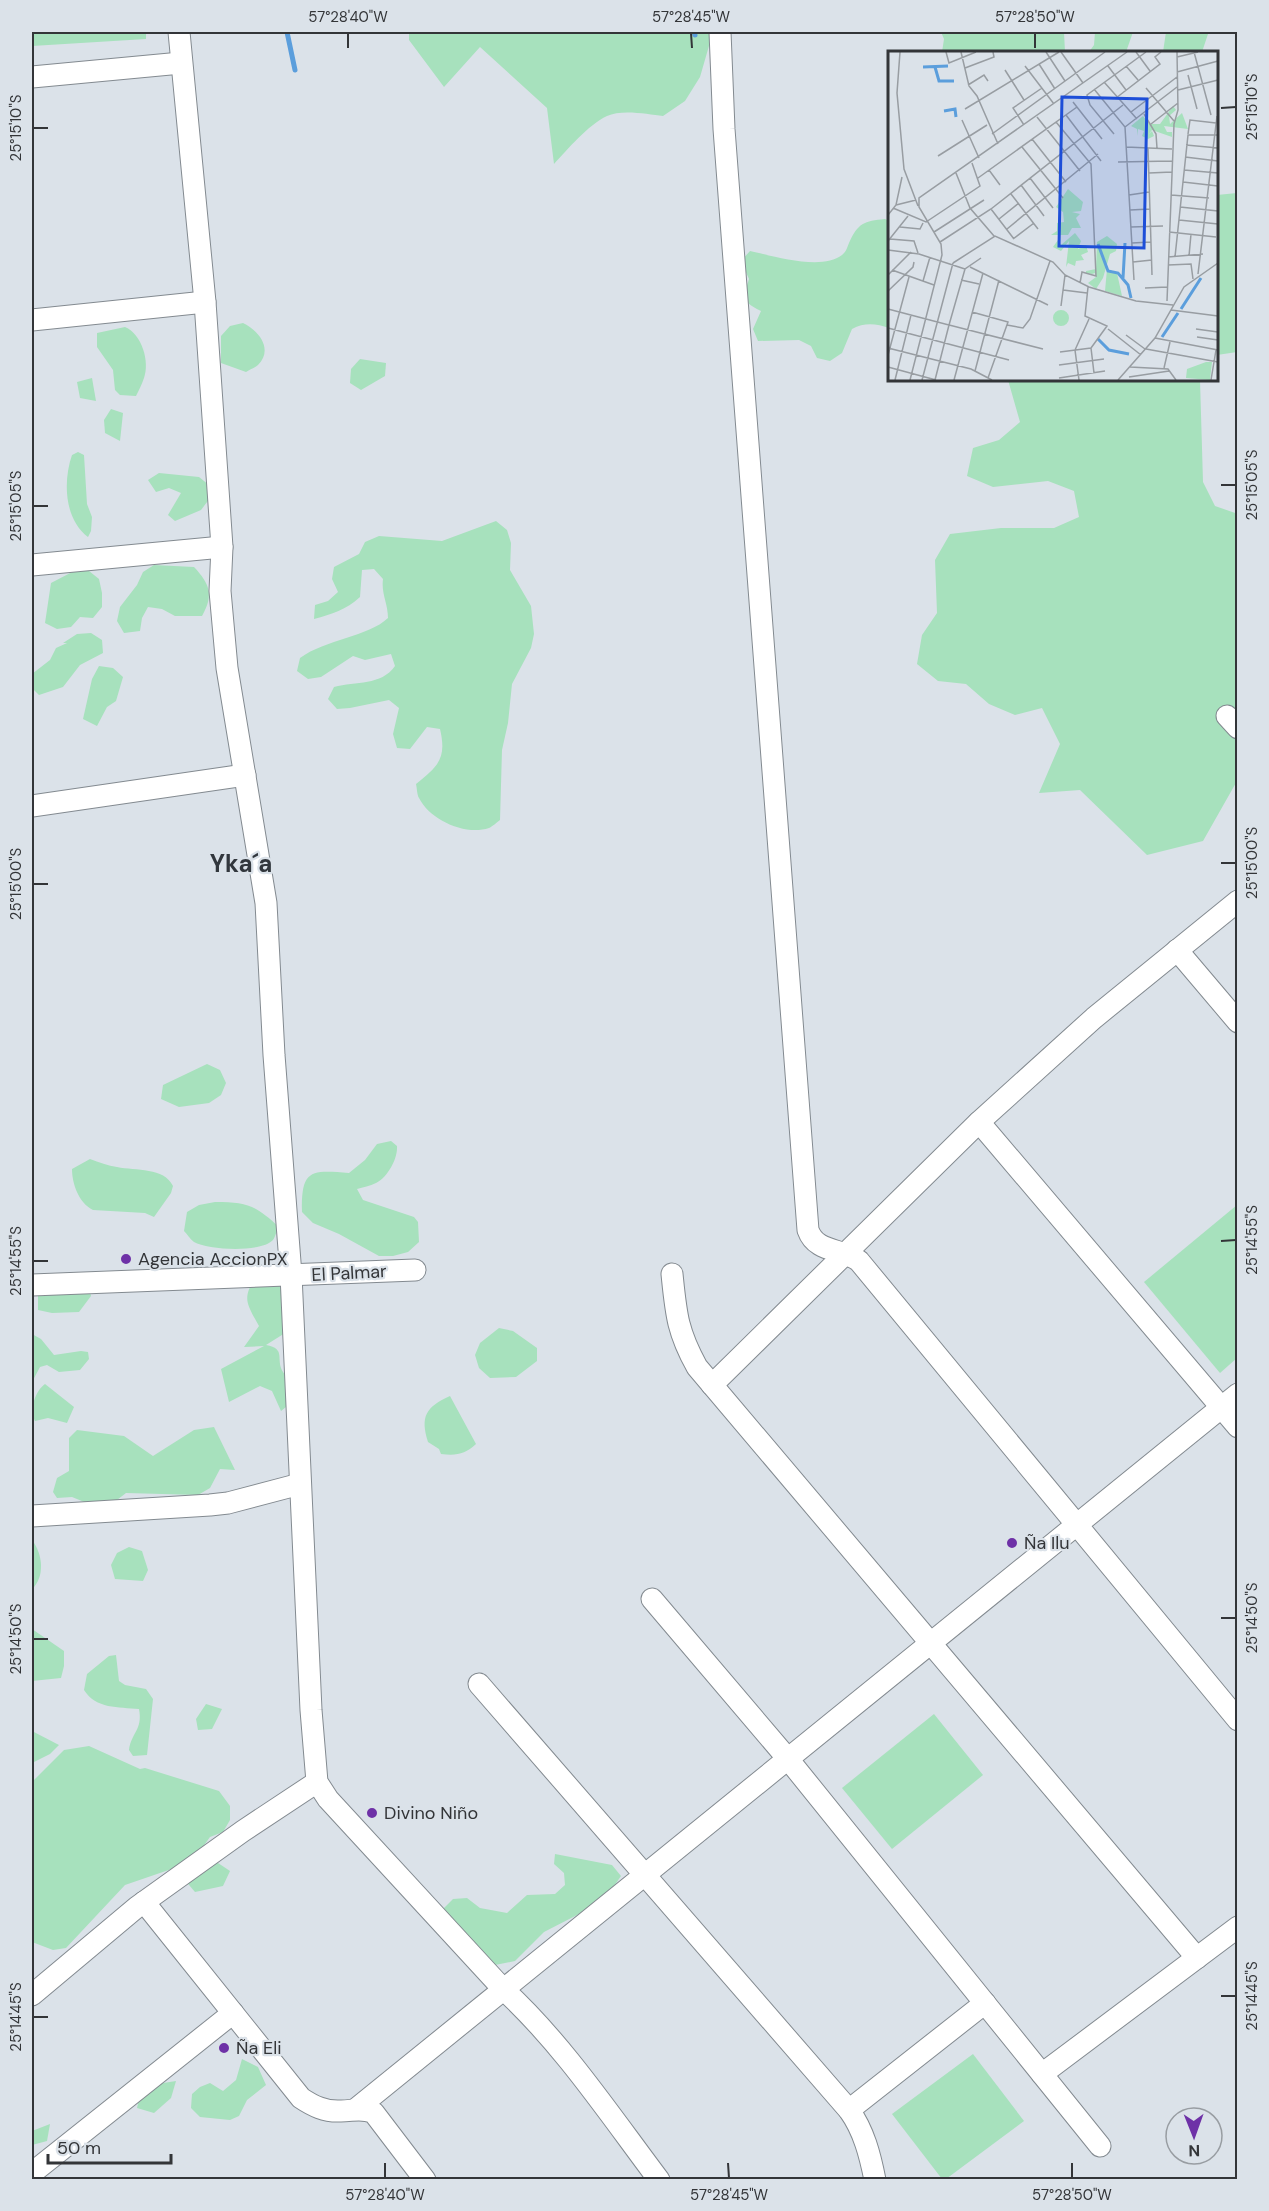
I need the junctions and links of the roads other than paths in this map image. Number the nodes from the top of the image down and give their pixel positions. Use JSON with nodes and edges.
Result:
{"nodes":[{"id":1,"x":179,"y":32,"type":"edge"},
{"id":2,"x":720,"y":32,"type":"edge"},
{"id":3,"x":182,"y":63,"type":"junction"},
{"id":4,"x":32,"y":78,"type":"edge"},
{"id":5,"x":205,"y":302,"type":"junction"},
{"id":6,"x":32,"y":320,"type":"edge"},
{"id":7,"x":222,"y":547,"type":"junction"},
{"id":8,"x":32,"y":565,"type":"edge"},
{"id":9,"x":245,"y":775,"type":"junction"},
{"id":10,"x":32,"y":807,"type":"edge"},
{"id":11,"x":1238,"y":901,"type":"edge"},
{"id":12,"x":1177,"y":950,"type":"junction"},
{"id":13,"x":1238,"y":1022,"type":"edge"},
{"id":14,"x":980,"y":1122,"type":"junction"},
{"id":15,"x":845,"y":1253,"type":"junction"},
{"id":16,"x":415,"y":1270,"type":"dead end"},
{"id":17,"x":672,"y":1274,"type":"dead end"},
{"id":18,"x":291,"y":1275,"type":"junction"},
{"id":19,"x":32,"y":1285,"type":"edge"},
{"id":20,"x":712,"y":1385,"type":"junction"},
{"id":21,"x":1230,"y":1401,"type":"edge"},
{"id":22,"x":1238,"y":1427,"type":"edge"},
{"id":23,"x":300,"y":1484,"type":"junction"},
{"id":24,"x":32,"y":1516,"type":"edge"},
{"id":25,"x":1077,"y":1525,"type":"junction"},
{"id":26,"x":652,"y":1599,"type":"dead end"},
{"id":27,"x":931,"y":1643,"type":"junction"},
{"id":28,"x":479,"y":1684,"type":"dead end"},
{"id":29,"x":1238,"y":1720,"type":"edge"},
{"id":30,"x":788,"y":1759,"type":"junction"},
{"id":31,"x":317,"y":1780,"type":"junction"},
{"id":32,"x":645,"y":1875,"type":"junction"},
{"id":33,"x":144,"y":1902,"type":"junction"},
{"id":34,"x":1238,"y":1928,"type":"edge"},
{"id":35,"x":1197,"y":1958,"type":"junction"},
{"id":36,"x":503,"y":1989,"type":"junction"},
{"id":37,"x":33,"y":1991,"type":"edge"},
{"id":38,"x":985,"y":2003,"type":"junction"},
{"id":39,"x":232,"y":2013,"type":"junction"},
{"id":40,"x":1042,"y":2074,"type":"junction"},
{"id":41,"x":356,"y":2109,"type":"junction"},
{"id":42,"x":849,"y":2110,"type":"junction"},
{"id":43,"x":1100,"y":2146,"type":"dead end"},
{"id":44,"x":32,"y":2173,"type":"edge"},
{"id":45,"x":425,"y":2180,"type":"edge"},
{"id":46,"x":659,"y":2180,"type":"edge"},
{"id":47,"x":876,"y":2180,"type":"edge"}],
"edges":[{"from":1,"to":3,"type":"street"},
{"from":2,"to":15,"type":"street"},
{"from":3,"to":4,"type":"street"},
{"from":3,"to":5,"type":"street"},
{"from":5,"to":6,"type":"street"},
{"from":5,"to":7,"type":"street"},
{"from":7,"to":8,"type":"street"},
{"from":7,"to":9,"type":"street"},
{"from":9,"to":10,"type":"street"},
{"from":9,"to":18,"type":"street"},
{"from":11,"to":12,"type":"street"},
{"from":12,"to":13,"type":"street"},
{"from":12,"to":14,"type":"street"},
{"from":14,"to":15,"type":"street"},
{"from":14,"to":21,"type":"street"},
{"from":15,"to":20,"type":"street"},
{"from":15,"to":25,"type":"street"},
{"from":16,"to":18,"type":"street","name":"El Palmar"},
{"from":17,"to":20,"type":"street"},
{"from":18,"to":19,"type":"street","name":"El Palmar"},
{"from":18,"to":23,"type":"street"},
{"from":20,"to":27,"type":"street"},
{"from":21,"to":22,"type":"street"},
{"from":21,"to":25,"type":"street"},
{"from":23,"to":24,"type":"street"},
{"from":23,"to":31,"type":"street"},
{"from":25,"to":27,"type":"street"},
{"from":25,"to":29,"type":"street"},
{"from":26,"to":30,"type":"street"},
{"from":27,"to":30,"type":"street"},
{"from":27,"to":35,"type":"street"},
{"from":28,"to":32,"type":"street"},
{"from":30,"to":32,"type":"street"},
{"from":30,"to":38,"type":"street"},
{"from":31,"to":33,"type":"street"},
{"from":31,"to":36,"type":"street"},
{"from":32,"to":36,"type":"street"},
{"from":32,"to":42,"type":"street"},
{"from":33,"to":37,"type":"street"},
{"from":33,"to":39,"type":"street"},
{"from":34,"to":35,"type":"street"},
{"from":35,"to":40,"type":"street"},
{"from":36,"to":41,"type":"street"},
{"from":36,"to":46,"type":"street"},
{"from":38,"to":40,"type":"street"},
{"from":38,"to":42,"type":"street"},
{"from":39,"to":41,"type":"street"},
{"from":39,"to":44,"type":"street"},
{"from":40,"to":43,"type":"street"},
{"from":41,"to":45,"type":"street"},
{"from":42,"to":47,"type":"street"}]}
